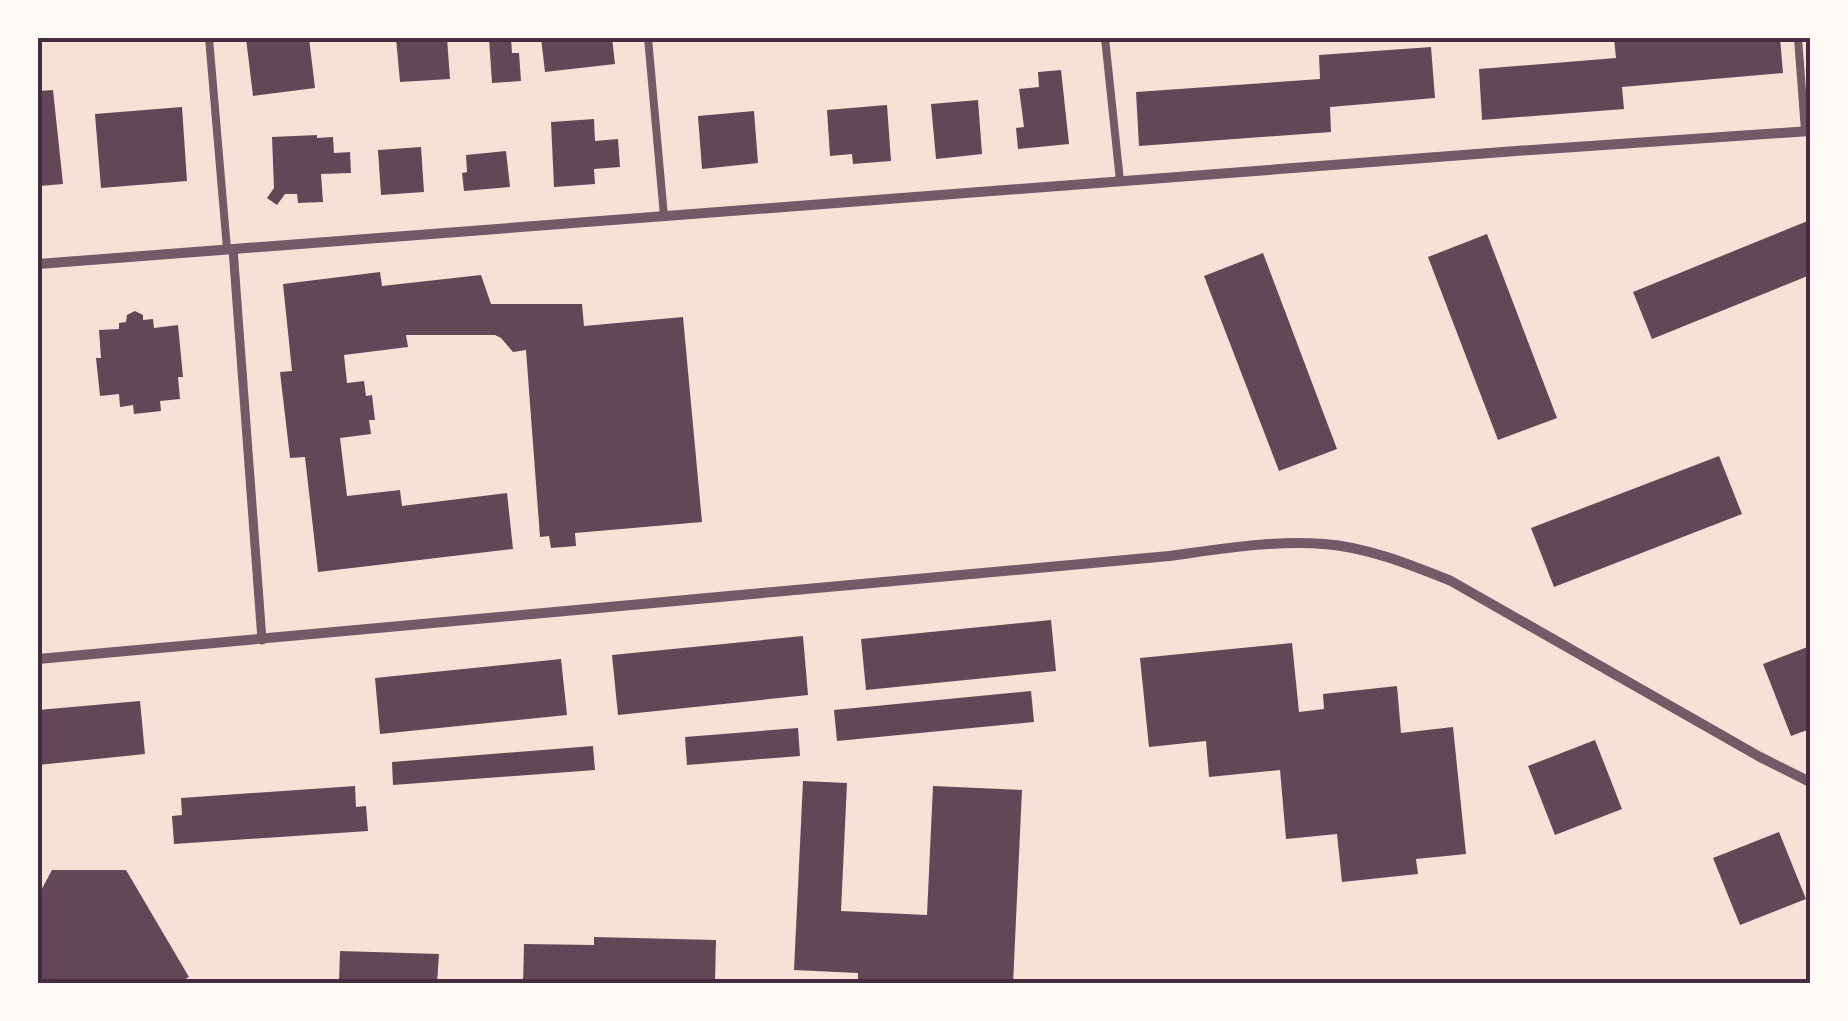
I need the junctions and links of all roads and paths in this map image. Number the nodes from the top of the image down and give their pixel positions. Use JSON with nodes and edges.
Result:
{"nodes":[{"id":1,"x":209,"y":38,"type":"edge"},
{"id":2,"x":648,"y":38,"type":"edge"},
{"id":3,"x":1105,"y":38,"type":"edge"},
{"id":4,"x":1798,"y":38,"type":"edge"},
{"id":5,"x":1808,"y":131,"type":"edge"},
{"id":6,"x":1120,"y":182,"type":"junction"},
{"id":7,"x":664,"y":216,"type":"junction"},
{"id":8,"x":230,"y":249,"type":"junction"},
{"id":9,"x":38,"y":264,"type":"edge"},
{"id":10,"x":262,"y":640,"type":"junction"},
{"id":11,"x":38,"y":660,"type":"edge"},
{"id":12,"x":1810,"y":782,"type":"edge"}],
"edges":[{"from":1,"to":8,"type":"lane"},
{"from":2,"to":7,"type":"lane"},
{"from":3,"to":6,"type":"lane"},
{"from":4,"to":5,"type":"lane"},
{"from":5,"to":6,"type":"street"},
{"from":6,"to":7,"type":"street"},
{"from":7,"to":8,"type":"street"},
{"from":8,"to":9,"type":"street"},
{"from":8,"to":10,"type":"street"},
{"from":10,"to":11,"type":"street"},
{"from":10,"to":12,"type":"street"}]}
